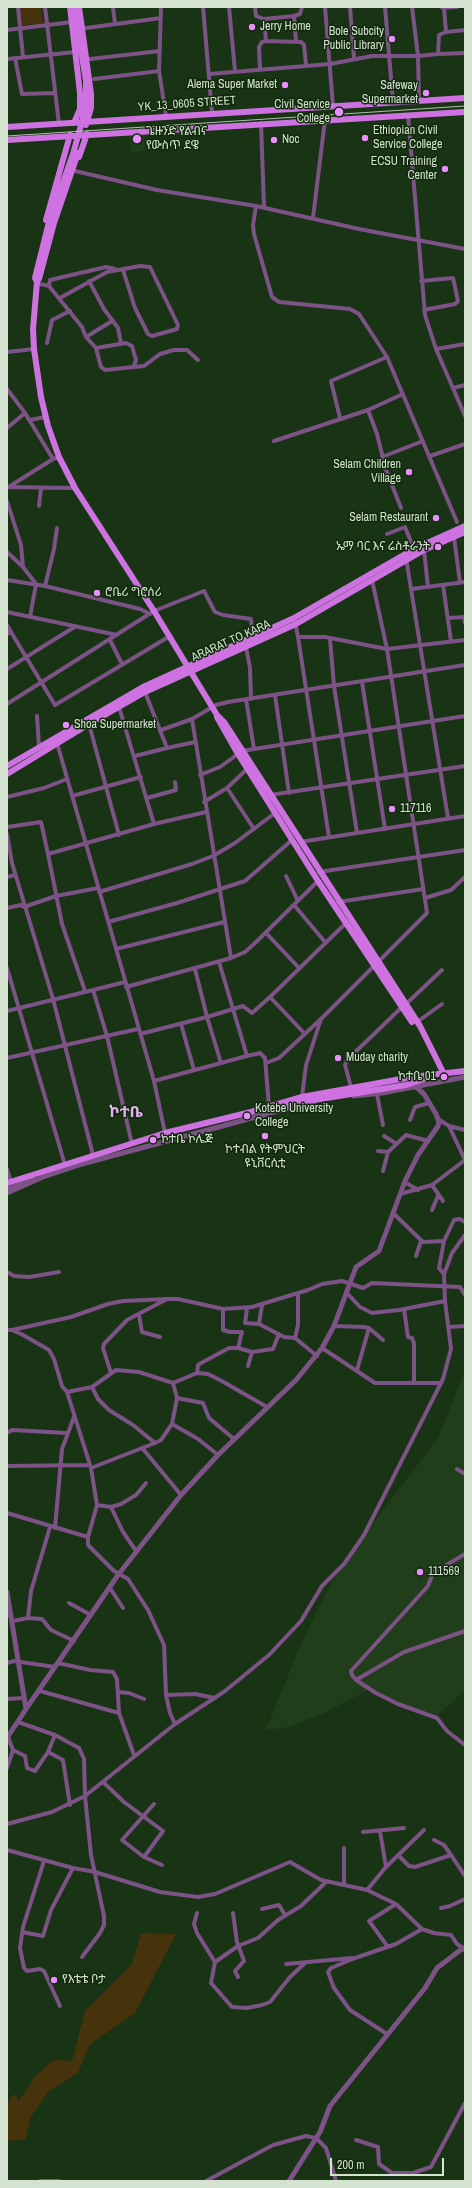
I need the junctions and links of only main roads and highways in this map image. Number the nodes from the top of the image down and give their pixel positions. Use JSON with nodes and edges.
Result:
{"nodes":[{"id":1,"x":70,"y":7,"type":"edge"},
{"id":2,"x":74,"y":7,"type":"edge"},
{"id":3,"x":79,"y":7,"type":"edge"},
{"id":4,"x":83,"y":7,"type":"edge"},
{"id":5,"x":465,"y":98,"type":"edge"},
{"id":6,"x":465,"y":112,"type":"edge"},
{"id":7,"x":94,"y":121,"type":"junction"},
{"id":8,"x":74,"y":122,"type":"junction"},
{"id":9,"x":7,"y":127,"type":"edge"},
{"id":10,"x":87,"y":134,"type":"junction"},
{"id":11,"x":70,"y":135,"type":"junction"},
{"id":12,"x":7,"y":140,"type":"edge"},
{"id":13,"x":52,"y":223,"type":"junction"},
{"id":14,"x":49,"y":231,"type":"junction"},
{"id":15,"x":465,"y":526,"type":"edge"},
{"id":16,"x":465,"y":532,"type":"edge"},
{"id":17,"x":405,"y":557,"type":"junction"},
{"id":18,"x":331,"y":601,"type":"junction"},
{"id":19,"x":295,"y":621,"type":"junction"},
{"id":20,"x":190,"y":668,"type":"junction"},
{"id":21,"x":240,"y":753,"type":"junction"},
{"id":22,"x":7,"y":766,"type":"edge"},
{"id":23,"x":7,"y":774,"type":"edge"},
{"id":24,"x":376,"y":964,"type":"junction"},
{"id":25,"x":404,"y":1006,"type":"junction"},
{"id":26,"x":424,"y":1036,"type":"junction"},
{"id":27,"x":465,"y":1071,"type":"edge"},
{"id":28,"x":441,"y":1074,"type":"junction"},
{"id":29,"x":285,"y":1108,"type":"road end"},
{"id":30,"x":41,"y":1172,"type":"junction"},
{"id":31,"x":36,"y":1180,"type":"road end"},
{"id":32,"x":9,"y":1183,"type":"edge"}],
"edges":[{"from":1,"to":8,"type":"main road"},
{"from":2,"to":13,"type":"main road"},
{"from":3,"to":13,"type":"main road"},
{"from":4,"to":7,"type":"main road"},
{"from":5,"to":7,"type":"main road","name":"YK_13_0605 STREET"},
{"from":6,"to":10,"type":"main road","name":"YK_13_0605 STREET"},
{"from":7,"to":8,"type":"main road","name":"YK_13_0605 STREET"},
{"from":8,"to":9,"type":"main road","name":"YK_13_0605 STREET"},
{"from":10,"to":11,"type":"main road","name":"YK_13_0605 STREET"},
{"from":10,"to":14,"type":"main road"},
{"from":11,"to":12,"type":"main road","name":"YK_13_0605 STREET"},
{"from":11,"to":14,"type":"main road"},
{"from":13,"to":14,"type":"main road"},
{"from":14,"to":20,"type":"main road"},
{"from":15,"to":17,"type":"main road","name":"ARARAT TO KARA"},
{"from":16,"to":17,"type":"main road","name":"ARARAT TO KARA"},
{"from":17,"to":18,"type":"main road","name":"ARARAT TO KARA"},
{"from":17,"to":18,"type":"main road","name":"ARARAT TO KARA"},
{"from":18,"to":19,"type":"main road","name":"ARARAT TO KARA"},
{"from":19,"to":20,"type":"main road","name":"ARARAT TO KARA"},
{"from":19,"to":20,"type":"main road","name":"ARARAT TO KARA"},
{"from":20,"to":21,"type":"main road"},
{"from":20,"to":22,"type":"main road","name":"ARARAT TO KARA"},
{"from":20,"to":23,"type":"main road","name":"ARARAT TO KARA"},
{"from":21,"to":24,"type":"main road"},
{"from":21,"to":24,"type":"main road"},
{"from":24,"to":25,"type":"main road"},
{"from":25,"to":26,"type":"main road"},
{"from":25,"to":26,"type":"main road"},
{"from":26,"to":28,"type":"main road"},
{"from":27,"to":28,"type":"main road"},
{"from":28,"to":29,"type":"main road"},
{"from":28,"to":30,"type":"main road"},
{"from":30,"to":31,"type":"main road"},
{"from":30,"to":32,"type":"main road"}]}
